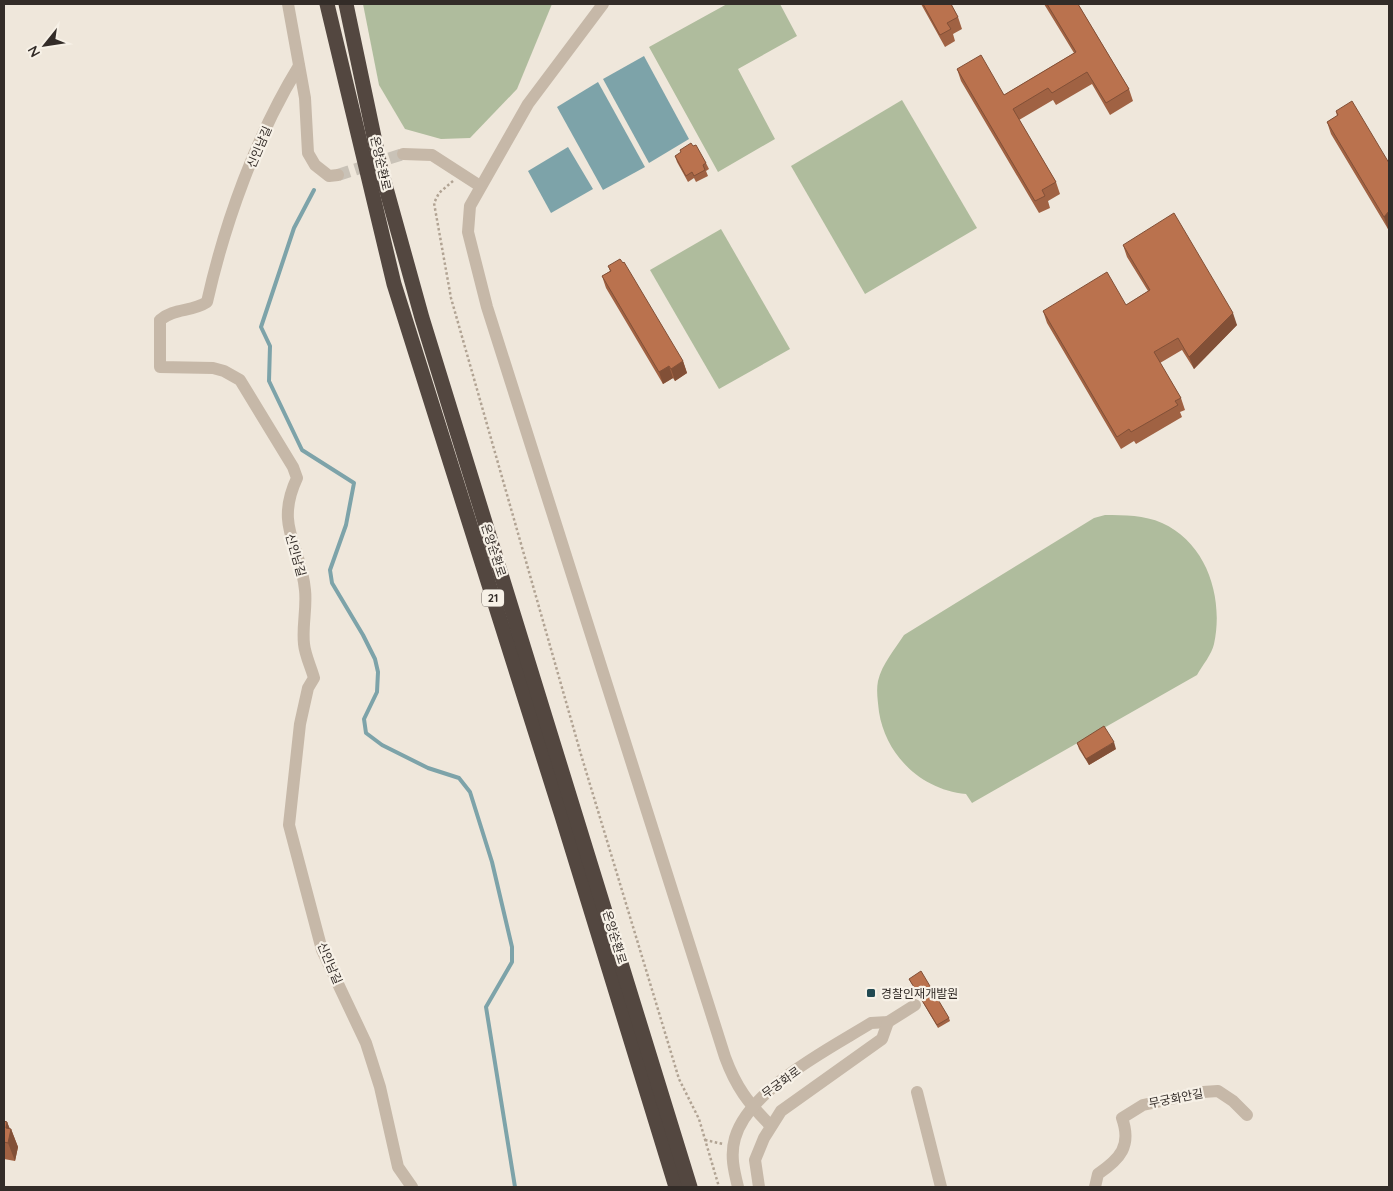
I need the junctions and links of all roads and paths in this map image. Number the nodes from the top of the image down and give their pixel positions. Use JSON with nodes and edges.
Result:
{"nodes":[{"id":1,"x":288,"y":4,"type":"edge"},
{"id":2,"x":327,"y":4,"type":"edge"},
{"id":3,"x":346,"y":4,"type":"edge"},
{"id":4,"x":603,"y":4,"type":"edge"},
{"id":5,"x":299,"y":66,"type":"junction"},
{"id":6,"x":404,"y":154,"type":"tunnel mouth"},
{"id":7,"x":457,"y":172,"type":"junction"},
{"id":8,"x":338,"y":175,"type":"tunnel mouth"},
{"id":9,"x":480,"y":186,"type":"junction"},
{"id":10,"x":915,"y":1005,"type":"dead end"},
{"id":11,"x":888,"y":1022,"type":"junction"},
{"id":12,"x":917,"y":1092,"type":"dead end"},
{"id":13,"x":751,"y":1106,"type":"junction"},
{"id":14,"x":1247,"y":1115,"type":"dead end"},
{"id":15,"x":771,"y":1126,"type":"junction"},
{"id":16,"x":705,"y":1140,"type":"junction"},
{"id":17,"x":734,"y":1147,"type":"junction"},
{"id":18,"x":412,"y":1187,"type":"edge"},
{"id":19,"x":676,"y":1187,"type":"edge"},
{"id":20,"x":690,"y":1187,"type":"edge"},
{"id":21,"x":719,"y":1187,"type":"edge"},
{"id":22,"x":738,"y":1187,"type":"edge"},
{"id":23,"x":759,"y":1187,"type":"edge"},
{"id":24,"x":940,"y":1187,"type":"edge"},
{"id":25,"x":1094,"y":1187,"type":"edge"}],
"edges":[{"from":1,"to":5,"type":"street"},
{"from":2,"to":19,"type":"highway","name":"온양순환로","number":"21"},
{"from":3,"to":20,"type":"highway","name":"온양순환로","number":"21"},
{"from":4,"to":9,"type":"street"},
{"from":5,"to":8,"type":"street"},
{"from":5,"to":18,"type":"street","name":"신인남길"},
{"from":6,"to":7,"type":"street"},
{"from":7,"to":9,"type":"street"},
{"from":7,"to":16,"type":"path"},
{"from":9,"to":13,"type":"street"},
{"from":10,"to":11,"type":"street","name":"무궁화로"},
{"from":11,"to":13,"type":"street","name":"무궁화로"},
{"from":11,"to":15,"type":"street","name":"무궁화로"},
{"from":12,"to":24,"type":"street"},
{"from":13,"to":15,"type":"street"},
{"from":13,"to":17,"type":"street","name":"무궁화로"},
{"from":14,"to":25,"type":"street","name":"무궁화안길"},
{"from":15,"to":23,"type":"street","name":"무궁화로"},
{"from":16,"to":17,"type":"path"},
{"from":16,"to":21,"type":"path"},
{"from":17,"to":22,"type":"street","name":"무궁화로"}]}
